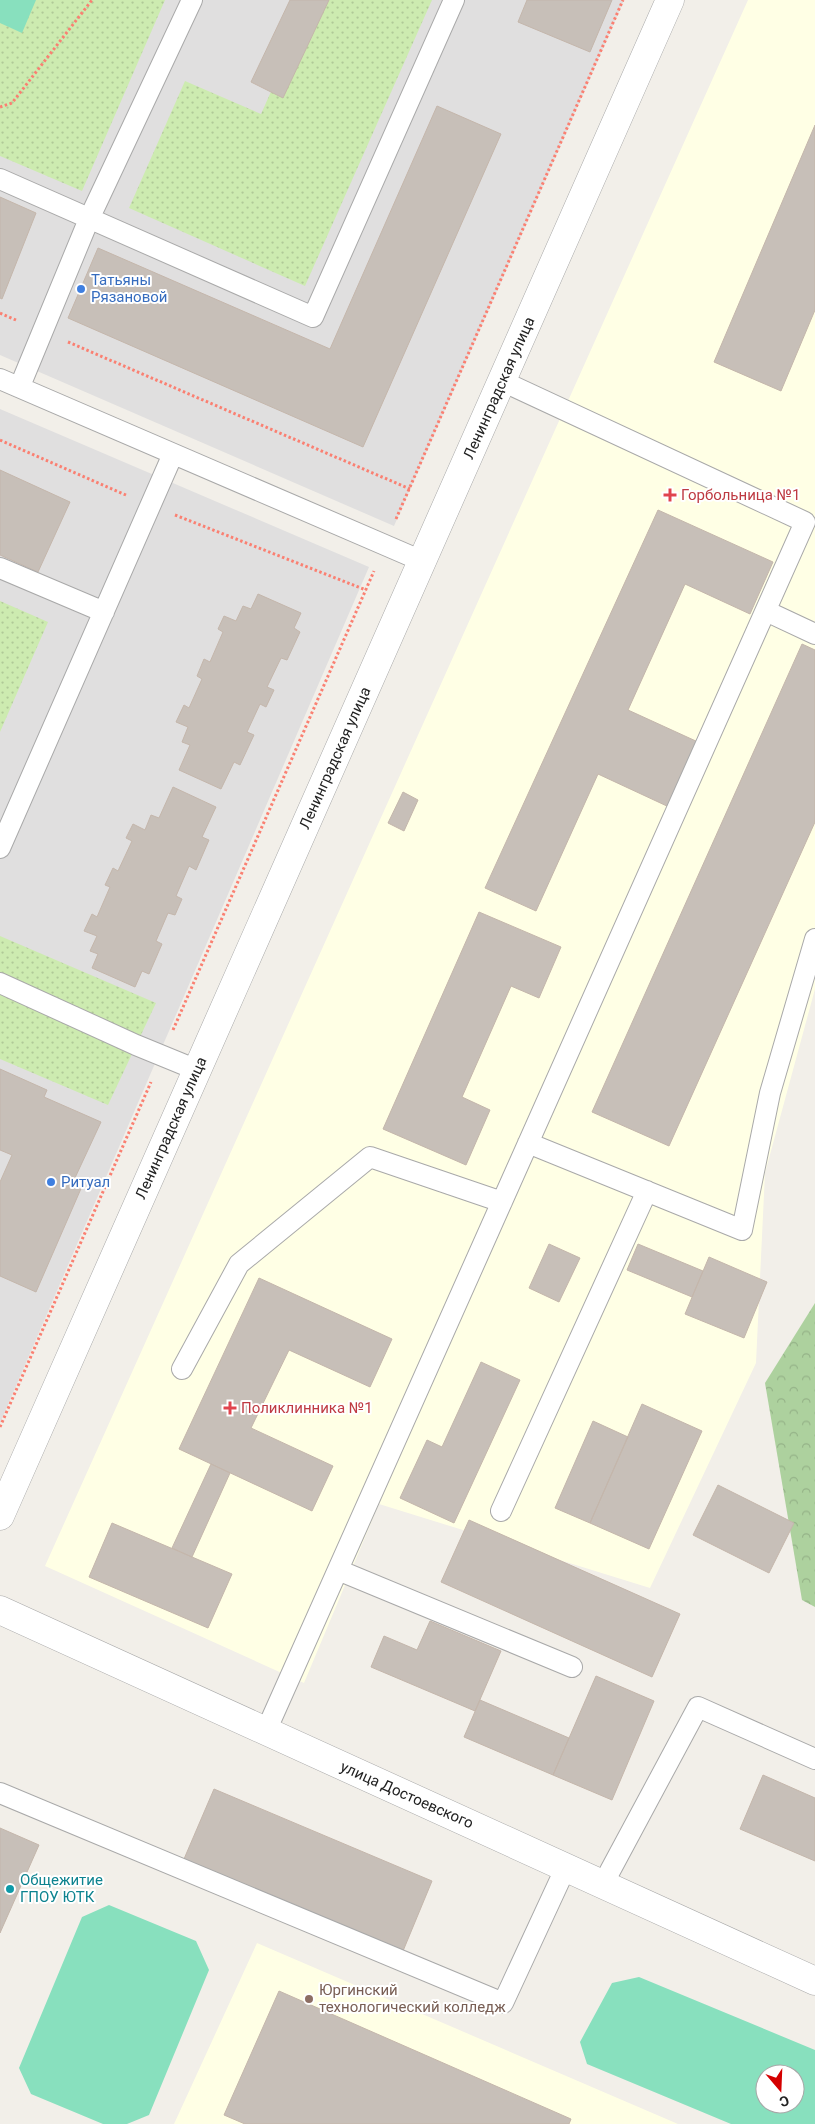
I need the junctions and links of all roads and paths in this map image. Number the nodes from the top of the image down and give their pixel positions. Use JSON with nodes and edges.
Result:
{"nodes":[{"id":1,"x":92,"y":0,"type":"edge"},
{"id":2,"x":192,"y":0,"type":"edge"},
{"id":3,"x":454,"y":0,"type":"edge"},
{"id":4,"x":623,"y":0,"type":"edge"},
{"id":5,"x":670,"y":0,"type":"edge"},
{"id":6,"x":0,"y":107,"type":"edge"},
{"id":7,"x":0,"y":179,"type":"edge"},
{"id":8,"x":90,"y":219,"type":"junction"},
{"id":9,"x":0,"y":313,"type":"edge"},
{"id":10,"x":43,"y":332,"type":"junction"},
{"id":11,"x":0,"y":379,"type":"edge"},
{"id":12,"x":502,"y":381,"type":"junction"},
{"id":13,"x":20,"y":386,"type":"dead end"},
{"id":14,"x":0,"y":440,"type":"edge"},
{"id":15,"x":173,"y":454,"type":"junction"},
{"id":16,"x":410,"y":489,"type":"junction"},
{"id":17,"x":150,"y":505,"type":"junction"},
{"id":18,"x":385,"y":545,"type":"junction"},
{"id":19,"x":422,"y":561,"type":"junction"},
{"id":20,"x":0,"y":568,"type":"edge"},
{"id":21,"x":366,"y":590,"type":"junction"},
{"id":22,"x":766,"y":611,"type":"junction"},
{"id":23,"x":104,"y":612,"type":"junction"},
{"id":24,"x":815,"y":634,"type":"edge"},
{"id":25,"x":5,"y":823,"type":"edge"},
{"id":26,"x":0,"y":848,"type":"edge"},
{"id":27,"x":815,"y":939,"type":"edge"},
{"id":28,"x":0,"y":984,"type":"edge"},
{"id":29,"x":162,"y":1055,"type":"junction"},
{"id":30,"x":197,"y":1070,"type":"junction"},
{"id":31,"x":528,"y":1143,"type":"junction"},
{"id":32,"x":647,"y":1191,"type":"junction"},
{"id":33,"x":502,"y":1202,"type":"junction"},
{"id":34,"x":182,"y":1369,"type":"dead end"},
{"id":35,"x":0,"y":1427,"type":"edge"},
{"id":36,"x":500,"y":1511,"type":"dead end"},
{"id":37,"x":0,"y":1516,"type":"edge"},
{"id":38,"x":338,"y":1570,"type":"junction"},
{"id":39,"x":0,"y":1610,"type":"edge"},
{"id":40,"x":572,"y":1667,"type":"dead end"},
{"id":41,"x":266,"y":1731,"type":"junction"},
{"id":42,"x":815,"y":1759,"type":"edge"},
{"id":43,"x":0,"y":1793,"type":"edge"},
{"id":44,"x":566,"y":1867,"type":"junction"},
{"id":45,"x":603,"y":1884,"type":"junction"},
{"id":46,"x":815,"y":1981,"type":"edge"}],
"edges":[{"from":1,"to":6,"type":"path"},
{"from":2,"to":8,"type":"lane"},
{"from":3,"to":8,"type":"lane"},
{"from":4,"to":16,"type":"path"},
{"from":5,"to":12,"type":"street","name":"Ленинградская улица"},
{"from":7,"to":8,"type":"lane"},
{"from":8,"to":10,"type":"lane"},
{"from":9,"to":10,"type":"path"},
{"from":10,"to":13,"type":"lane"},
{"from":10,"to":16,"type":"path"},
{"from":11,"to":15,"type":"lane"},
{"from":12,"to":19,"type":"street","name":"Ленинградская улица"},
{"from":12,"to":22,"type":"lane"},
{"from":14,"to":17,"type":"path"},
{"from":15,"to":17,"type":"lane"},
{"from":15,"to":18,"type":"lane"},
{"from":16,"to":18,"type":"path"},
{"from":17,"to":21,"type":"path"},
{"from":17,"to":23,"type":"lane"},
{"from":18,"to":19,"type":"lane"},
{"from":18,"to":21,"type":"path"},
{"from":19,"to":30,"type":"street","name":"Ленинградская улица"},
{"from":20,"to":23,"type":"lane"},
{"from":21,"to":29,"type":"path"},
{"from":22,"to":24,"type":"lane"},
{"from":22,"to":31,"type":"lane"},
{"from":23,"to":25,"type":"lane"},
{"from":25,"to":26,"type":"lane"},
{"from":27,"to":32,"type":"lane"},
{"from":28,"to":29,"type":"lane"},
{"from":29,"to":30,"type":"lane"},
{"from":29,"to":35,"type":"path"},
{"from":30,"to":37,"type":"street","name":"Ленинградская улица"},
{"from":31,"to":32,"type":"lane"},
{"from":31,"to":33,"type":"lane"},
{"from":32,"to":36,"type":"lane"},
{"from":33,"to":34,"type":"lane"},
{"from":33,"to":38,"type":"lane"},
{"from":38,"to":40,"type":"lane"},
{"from":38,"to":41,"type":"lane"},
{"from":39,"to":41,"type":"street","name":"улица Достоевского"},
{"from":41,"to":44,"type":"street","name":"улица Достоевского"},
{"from":42,"to":45,"type":"lane"},
{"from":43,"to":44,"type":"lane"},
{"from":44,"to":45,"type":"street","name":"улица Достоевского"},
{"from":45,"to":46,"type":"street","name":"улица Достоевского"}]}
